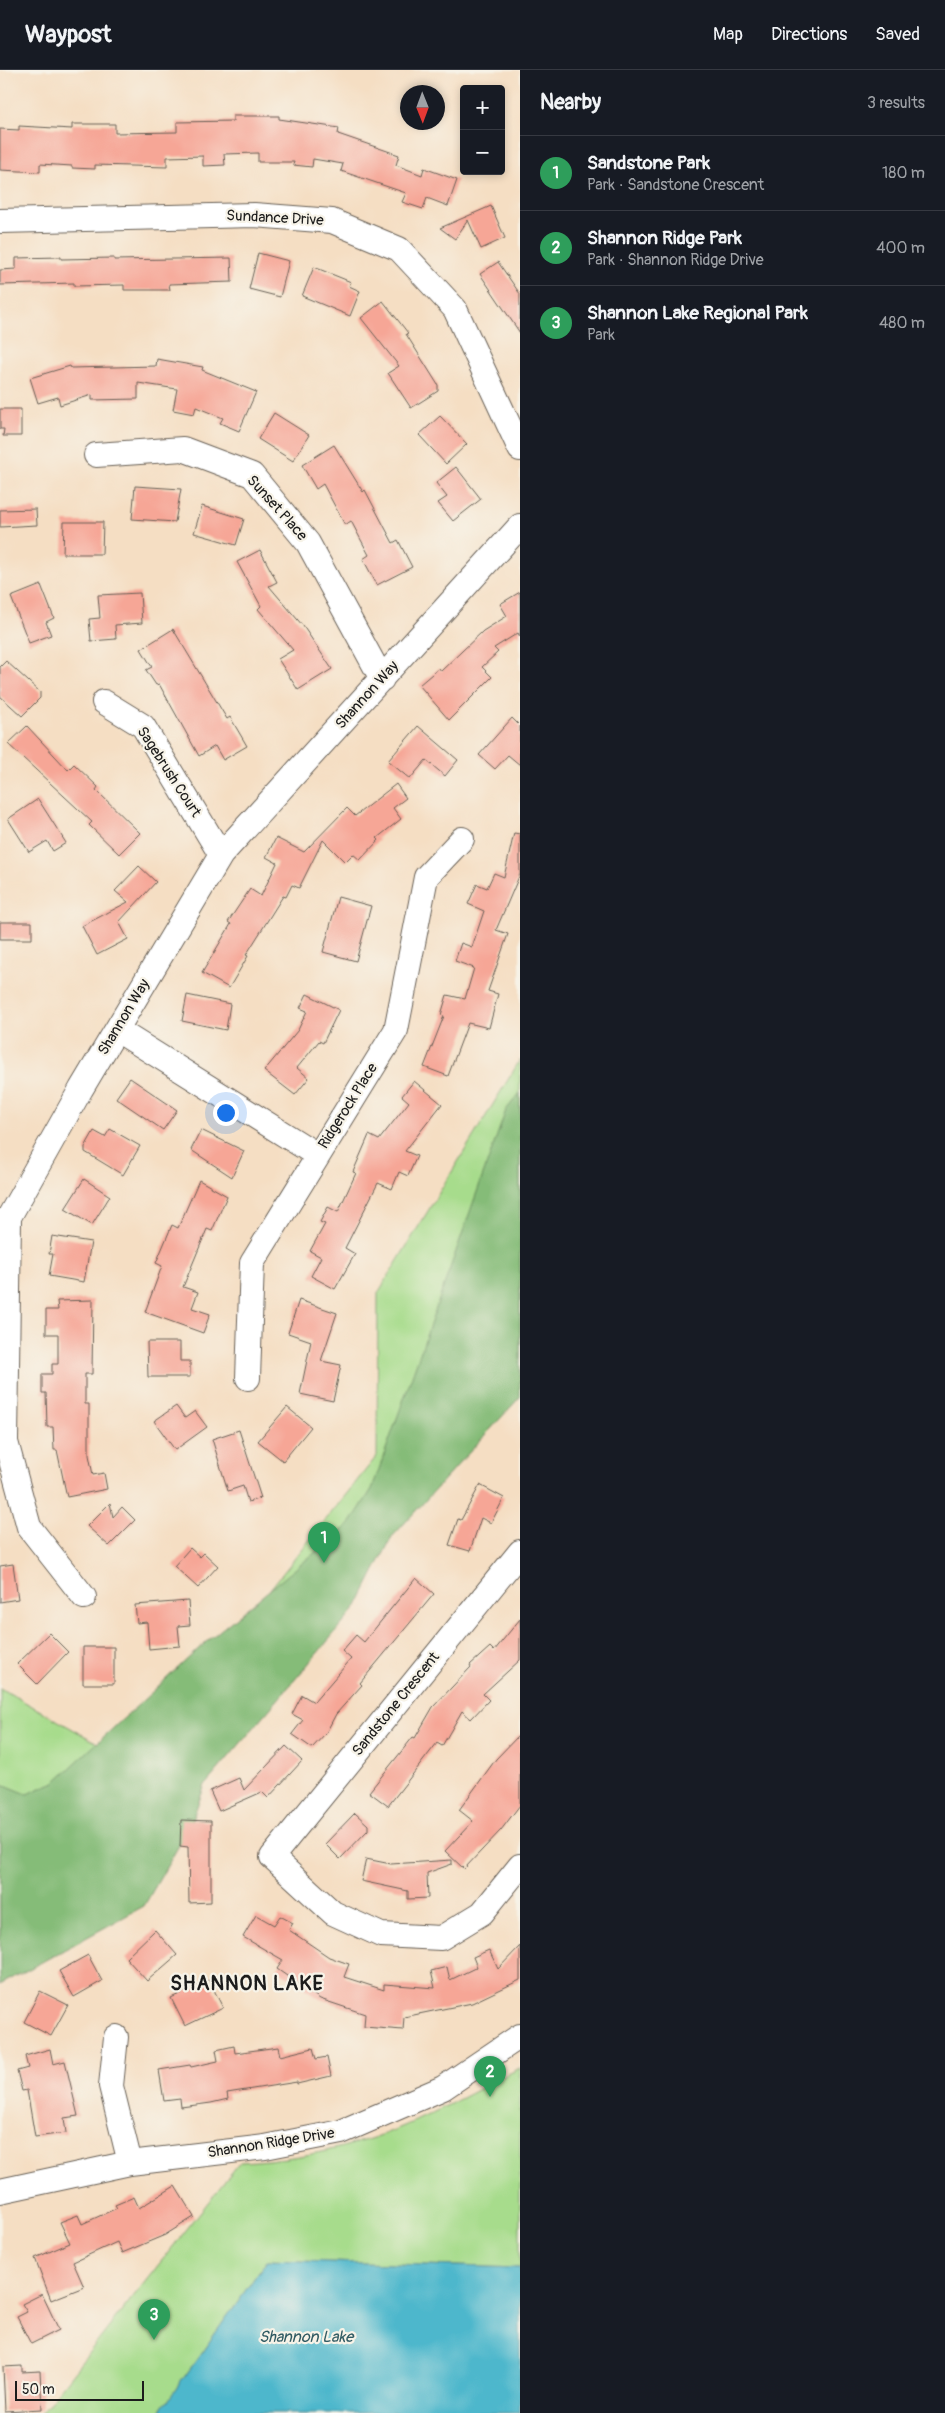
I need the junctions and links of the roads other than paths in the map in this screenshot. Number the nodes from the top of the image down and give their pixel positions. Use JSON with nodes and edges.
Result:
{"nodes":[{"id":1,"x":0,"y":221,"type":"edge"},
{"id":2,"x":520,"y":449,"type":"edge"},
{"id":3,"x":96,"y":455,"type":"dead end"},
{"id":4,"x":520,"y":526,"type":"edge"},
{"id":5,"x":382,"y":679,"type":"junction"},
{"id":6,"x":104,"y":702,"type":"dead end"},
{"id":7,"x":462,"y":838,"type":"dead end"},
{"id":8,"x":221,"y":855,"type":"junction"},
{"id":9,"x":117,"y":1030,"type":"junction"},
{"id":10,"x":317,"y":1155,"type":"junction"},
{"id":11,"x":4,"y":1243,"type":"edge"},
{"id":12,"x":248,"y":1378,"type":"dead end"},
{"id":13,"x":3,"y":1447,"type":"edge"},
{"id":14,"x":520,"y":1552,"type":"edge"},
{"id":15,"x":84,"y":1597,"type":"dead end"},
{"id":16,"x":520,"y":1866,"type":"edge"},
{"id":17,"x":520,"y":2036,"type":"edge"},
{"id":18,"x":116,"y":2037,"type":"dead end"},
{"id":19,"x":130,"y":2163,"type":"junction"},
{"id":20,"x":0,"y":2190,"type":"edge"}],
"edges":[{"from":1,"to":2,"type":"street","name":"Sundance Drive"},
{"from":3,"to":5,"type":"street","name":"Sunset Place"},
{"from":4,"to":5,"type":"street","name":"Shannon Way"},
{"from":5,"to":8,"type":"street","name":"Shannon Way"},
{"from":6,"to":8,"type":"street","name":"Sagebrush Court"},
{"from":7,"to":10,"type":"street","name":"Ridgerock Place"},
{"from":8,"to":9,"type":"street","name":"Shannon Way"},
{"from":9,"to":10,"type":"street"},
{"from":9,"to":11,"type":"street","name":"Shannon Way"},
{"from":10,"to":12,"type":"street","name":"Ridgerock Place"},
{"from":11,"to":13,"type":"street","name":"Shannon Way"},
{"from":13,"to":15,"type":"street","name":"Shannon Way"},
{"from":14,"to":16,"type":"street","name":"Sandstone Crescent"},
{"from":17,"to":19,"type":"street","name":"Shannon Ridge Drive"},
{"from":18,"to":19,"type":"street"},
{"from":19,"to":20,"type":"street","name":"Shannon Ridge Drive"}]}
